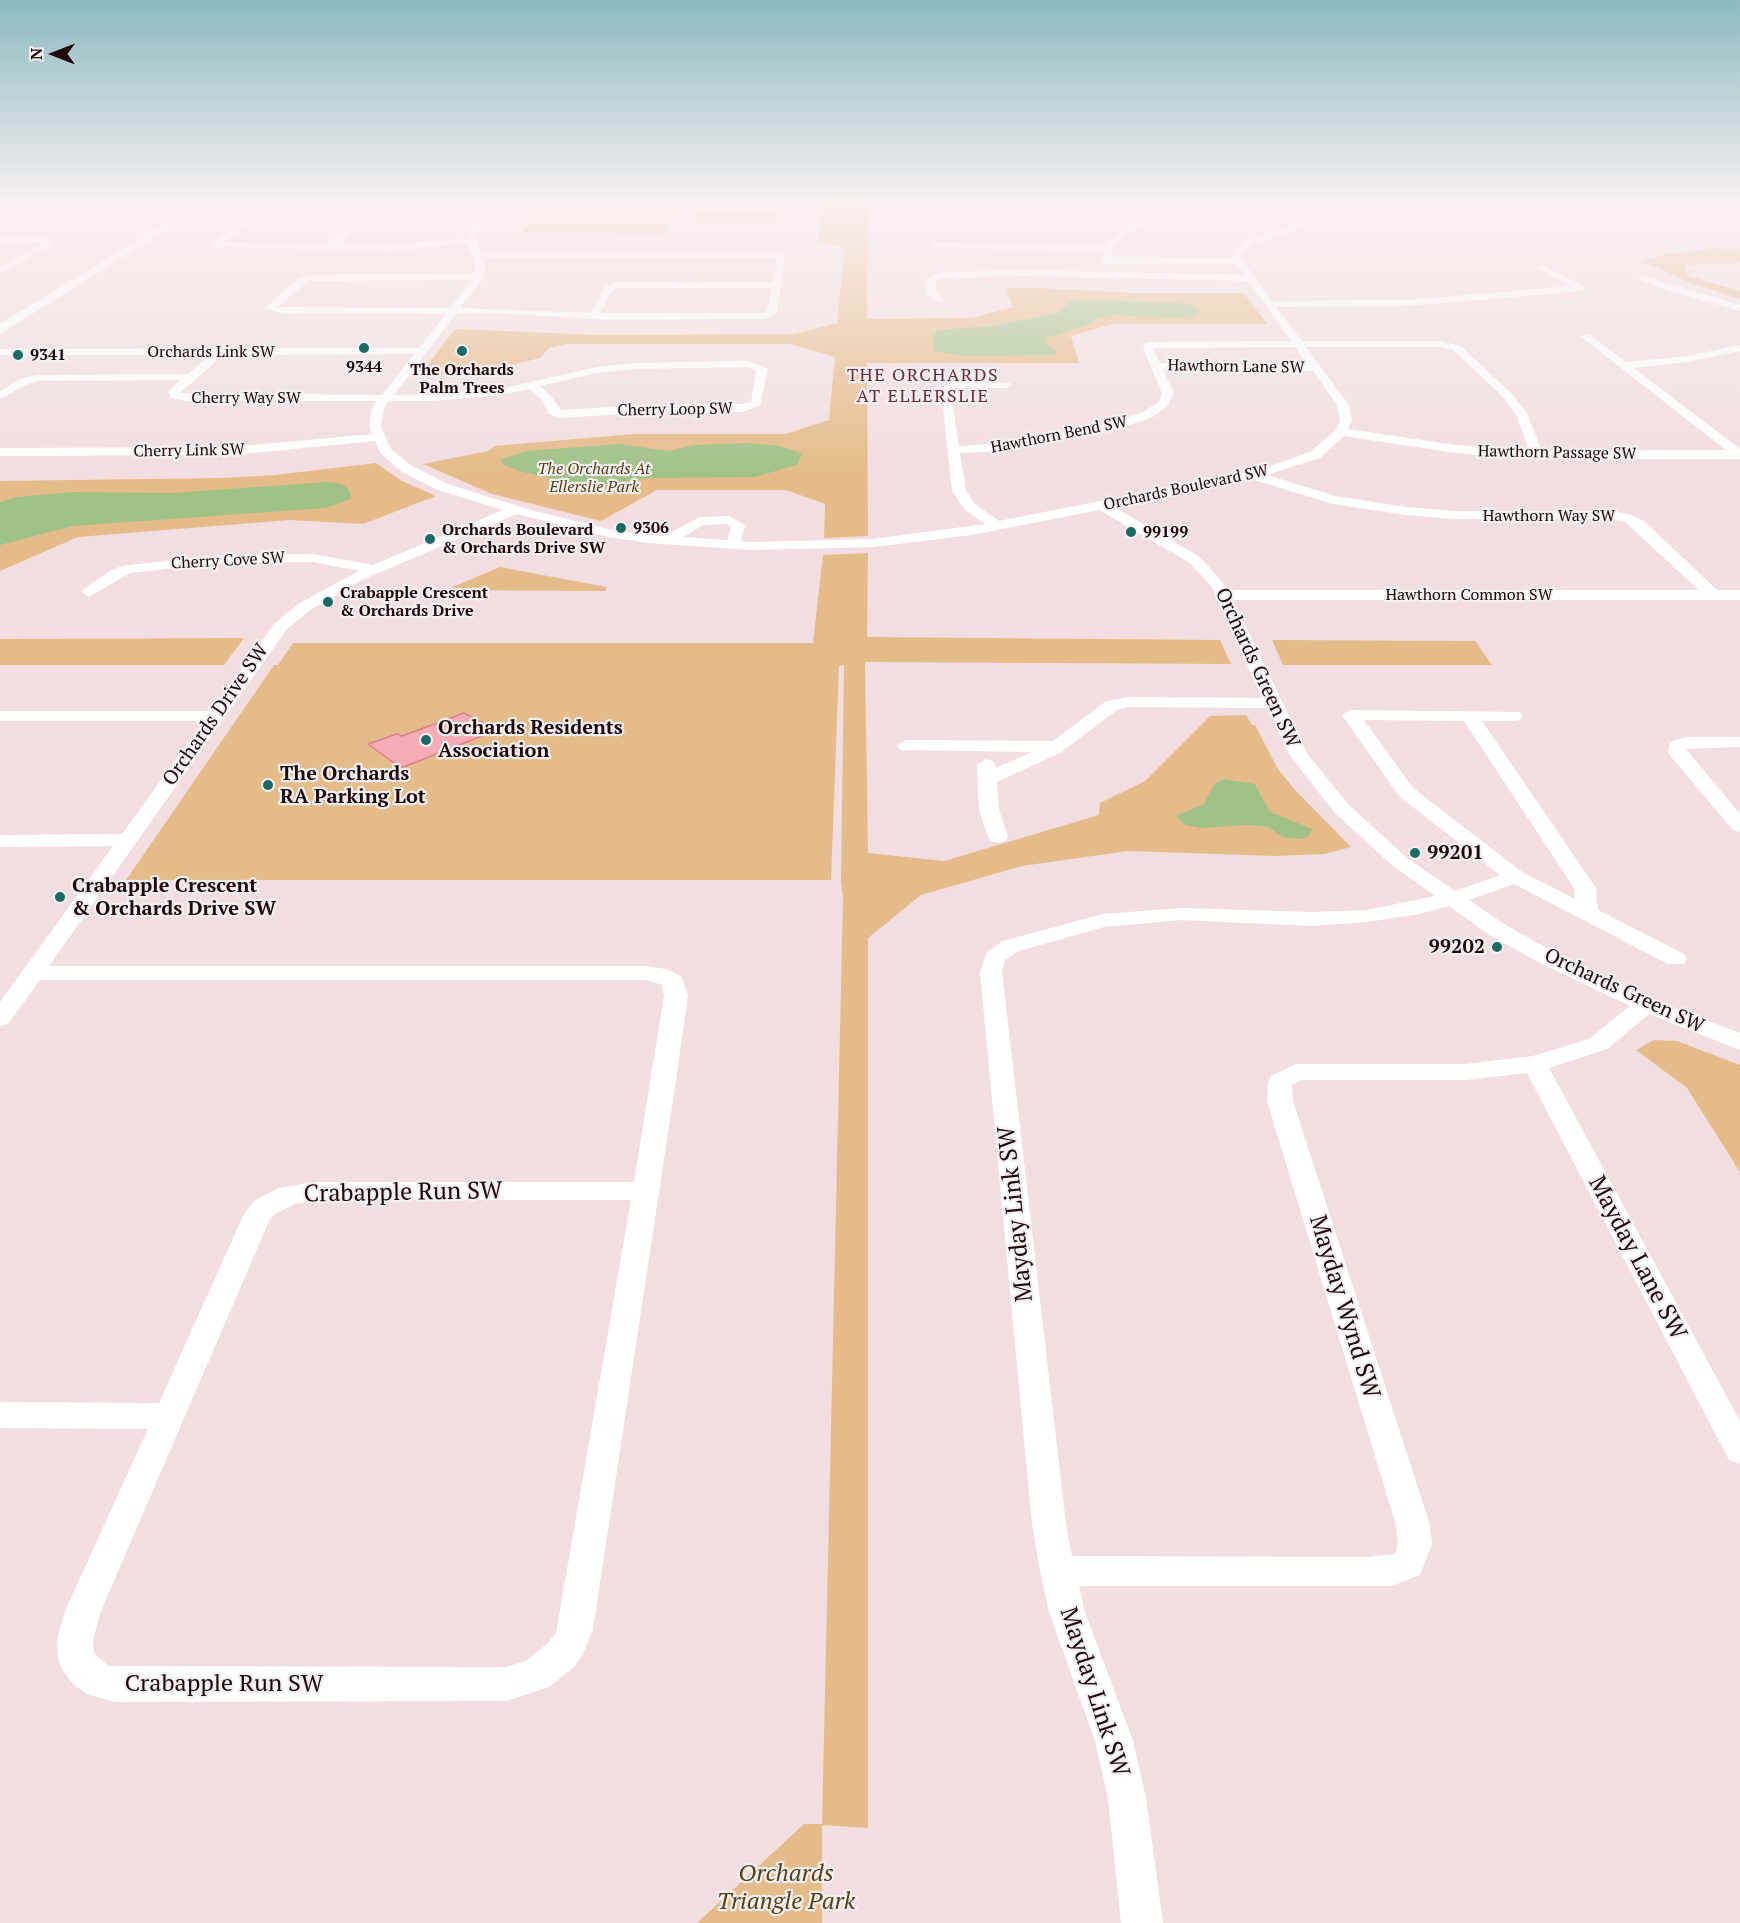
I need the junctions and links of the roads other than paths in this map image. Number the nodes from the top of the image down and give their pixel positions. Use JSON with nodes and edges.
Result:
{"nodes":[{"id":1,"x":59,"y":294,"type":"edge"},
{"id":2,"x":286,"y":294,"type":"edge"},
{"id":3,"x":466,"y":294,"type":"edge"},
{"id":4,"x":605,"y":294,"type":"edge"},
{"id":5,"x":775,"y":294,"type":"edge"},
{"id":6,"x":932,"y":294,"type":"edge"},
{"id":7,"x":1260,"y":294,"type":"edge"},
{"id":8,"x":1515,"y":294,"type":"edge"},
{"id":9,"x":1689,"y":294,"type":"edge"},
{"id":10,"x":938,"y":299,"type":"dead end"},
{"id":11,"x":1268,"y":304,"type":"junction"},
{"id":12,"x":1740,"y":308,"type":"edge"},
{"id":13,"x":453,"y":311,"type":"junction"},
{"id":14,"x":594,"y":316,"type":"junction"},
{"id":15,"x":1,"y":330,"type":"edge"},
{"id":16,"x":1585,"y":336,"type":"dead end"},
{"id":17,"x":1297,"y":344,"type":"junction"},
{"id":18,"x":1740,"y":348,"type":"edge"},
{"id":19,"x":421,"y":351,"type":"junction"},
{"id":20,"x":0,"y":352,"type":"edge"},
{"id":21,"x":220,"y":352,"type":"junction"},
{"id":22,"x":1156,"y":366,"type":"junction"},
{"id":23,"x":1624,"y":366,"type":"junction"},
{"id":24,"x":1315,"y":368,"type":"junction"},
{"id":25,"x":190,"y":377,"type":"junction"},
{"id":26,"x":532,"y":386,"type":"junction"},
{"id":27,"x":1006,"y":386,"type":"dead end"},
{"id":28,"x":0,"y":396,"type":"edge"},
{"id":29,"x":384,"y":398,"type":"junction"},
{"id":30,"x":1341,"y":432,"type":"junction"},
{"id":31,"x":377,"y":437,"type":"junction"},
{"id":32,"x":952,"y":450,"type":"junction"},
{"id":33,"x":0,"y":452,"type":"edge"},
{"id":34,"x":1537,"y":455,"type":"junction"},
{"id":35,"x":1739,"y":455,"type":"edge"},
{"id":36,"x":1252,"y":475,"type":"junction"},
{"id":37,"x":1101,"y":505,"type":"junction"},
{"id":38,"x":514,"y":510,"type":"junction"},
{"id":39,"x":996,"y":526,"type":"junction"},
{"id":40,"x":667,"y":540,"type":"junction"},
{"id":41,"x":733,"y":546,"type":"junction"},
{"id":42,"x":373,"y":569,"type":"junction"},
{"id":43,"x":89,"y":592,"type":"dead end"},
{"id":44,"x":1226,"y":595,"type":"junction"},
{"id":45,"x":1713,"y":595,"type":"junction"},
{"id":46,"x":1740,"y":595,"type":"edge"},
{"id":47,"x":1273,"y":703,"type":"junction"},
{"id":48,"x":0,"y":716,"type":"edge"},
{"id":49,"x":215,"y":716,"type":"junction"},
{"id":50,"x":1470,"y":716,"type":"junction"},
{"id":51,"x":1515,"y":716,"type":"dead end"},
{"id":52,"x":1740,"y":742,"type":"edge"},
{"id":53,"x":906,"y":746,"type":"dead end"},
{"id":54,"x":984,"y":746,"type":"junction"},
{"id":55,"x":1058,"y":746,"type":"junction"},
{"id":56,"x":987,"y":779,"type":"junction"},
{"id":57,"x":1740,"y":826,"type":"edge"},
{"id":58,"x":998,"y":837,"type":"dead end"},
{"id":59,"x":0,"y":840,"type":"edge"},
{"id":60,"x":128,"y":840,"type":"junction"},
{"id":61,"x":1515,"y":876,"type":"junction"},
{"id":62,"x":1450,"y":899,"type":"junction"},
{"id":63,"x":1587,"y":913,"type":"junction"},
{"id":64,"x":1676,"y":959,"type":"dead end"},
{"id":65,"x":33,"y":973,"type":"junction"},
{"id":66,"x":1646,"y":1005,"type":"junction"},
{"id":67,"x":4,"y":1009,"type":"edge"},
{"id":68,"x":1740,"y":1042,"type":"edge"},
{"id":69,"x":1535,"y":1064,"type":"junction"},
{"id":70,"x":646,"y":1191,"type":"junction"},
{"id":71,"x":0,"y":1415,"type":"edge"},
{"id":72,"x":167,"y":1416,"type":"junction"},
{"id":73,"x":1740,"y":1451,"type":"edge"},
{"id":74,"x":1057,"y":1571,"type":"junction"},
{"id":75,"x":1142,"y":1923,"type":"edge"}],
"edges":[{"from":1,"to":15,"type":"main road"},
{"from":2,"to":13,"type":"street"},
{"from":3,"to":13,"type":"street"},
{"from":4,"to":14,"type":"street"},
{"from":5,"to":14,"type":"street"},
{"from":6,"to":10,"type":"street"},
{"from":7,"to":11,"type":"street"},
{"from":8,"to":11,"type":"street"},
{"from":9,"to":12,"type":"street"},
{"from":11,"to":17,"type":"street"},
{"from":13,"to":14,"type":"street"},
{"from":13,"to":19,"type":"street"},
{"from":16,"to":23,"type":"street"},
{"from":17,"to":22,"type":"street","name":"Hawthorn Bend SW"},
{"from":17,"to":24,"type":"street"},
{"from":17,"to":34,"type":"street"},
{"from":18,"to":23,"type":"street"},
{"from":19,"to":21,"type":"street","name":"Orchards Link SW"},
{"from":19,"to":29,"type":"street"},
{"from":20,"to":21,"type":"street","name":"Orchards Link SW"},
{"from":21,"to":25,"type":"street","name":"Cherry Way SW"},
{"from":22,"to":24,"type":"street","name":"Hawthorn Lane SW"},
{"from":22,"to":32,"type":"street","name":"Hawthorn Bend SW"},
{"from":23,"to":35,"type":"street"},
{"from":24,"to":30,"type":"street"},
{"from":25,"to":28,"type":"street"},
{"from":25,"to":29,"type":"street","name":"Cherry Way SW"},
{"from":26,"to":26,"type":"street","name":"Cherry Loop SW"},
{"from":26,"to":29,"type":"street","name":"Cherry Loop SW"},
{"from":27,"to":32,"type":"street"},
{"from":29,"to":31,"type":"street"},
{"from":30,"to":34,"type":"street","name":"Hawthorn Passage SW"},
{"from":30,"to":36,"type":"street","name":"Orchards Boulevard SW"},
{"from":31,"to":33,"type":"street","name":"Cherry Link SW"},
{"from":31,"to":38,"type":"street","name":"Orchards Boulevard SW"},
{"from":32,"to":39,"type":"street"},
{"from":34,"to":35,"type":"street","name":"Hawthorn Passage SW"},
{"from":36,"to":37,"type":"street","name":"Orchards Boulevard SW"},
{"from":36,"to":45,"type":"street","name":"Hawthorn Way SW"},
{"from":37,"to":39,"type":"street","name":"Orchards Boulevard SW"},
{"from":37,"to":44,"type":"street","name":"Orchards Green SW"},
{"from":38,"to":40,"type":"street","name":"Orchards Boulevard SW"},
{"from":38,"to":42,"type":"street","name":"Orchards Drive SW"},
{"from":39,"to":41,"type":"street","name":"Orchards Boulevard SW"},
{"from":40,"to":41,"type":"street","name":"Orchards Boulevard SW"},
{"from":40,"to":41,"type":"street"},
{"from":42,"to":43,"type":"street","name":"Cherry Cove SW"},
{"from":42,"to":49,"type":"street","name":"Orchards Drive SW"},
{"from":44,"to":45,"type":"street","name":"Hawthorn Common SW"},
{"from":44,"to":47,"type":"street","name":"Orchards Green SW"},
{"from":45,"to":46,"type":"street","name":"Hawthorn Common SW"},
{"from":47,"to":55,"type":"street"},
{"from":47,"to":62,"type":"street","name":"Orchards Green SW"},
{"from":48,"to":49,"type":"street"},
{"from":49,"to":60,"type":"street","name":"Orchards Drive SW"},
{"from":50,"to":51,"type":"street"},
{"from":50,"to":61,"type":"street"},
{"from":50,"to":63,"type":"street"},
{"from":52,"to":57,"type":"street"},
{"from":53,"to":54,"type":"street"},
{"from":54,"to":55,"type":"street"},
{"from":54,"to":56,"type":"street"},
{"from":55,"to":56,"type":"street"},
{"from":56,"to":58,"type":"street"},
{"from":59,"to":60,"type":"street"},
{"from":60,"to":65,"type":"street","name":"Orchards Drive SW"},
{"from":61,"to":62,"type":"street"},
{"from":61,"to":63,"type":"street"},
{"from":62,"to":66,"type":"street","name":"Orchards Green SW"},
{"from":62,"to":74,"type":"street","name":"Mayday Link SW"},
{"from":63,"to":64,"type":"street"},
{"from":65,"to":67,"type":"street","name":"Orchards Drive SW"},
{"from":65,"to":70,"type":"street","name":"Crabapple Run SW"},
{"from":66,"to":68,"type":"street","name":"Orchards Green SW"},
{"from":66,"to":69,"type":"street","name":"Mayday Wynd SW"},
{"from":69,"to":73,"type":"street","name":"Mayday Lane SW"},
{"from":69,"to":74,"type":"street","name":"Mayday Wynd SW"},
{"from":70,"to":72,"type":"street","name":"Crabapple Run SW"},
{"from":70,"to":72,"type":"street","name":"Crabapple Run SW"},
{"from":71,"to":72,"type":"street"},
{"from":74,"to":75,"type":"street","name":"Mayday Link SW"}]}
